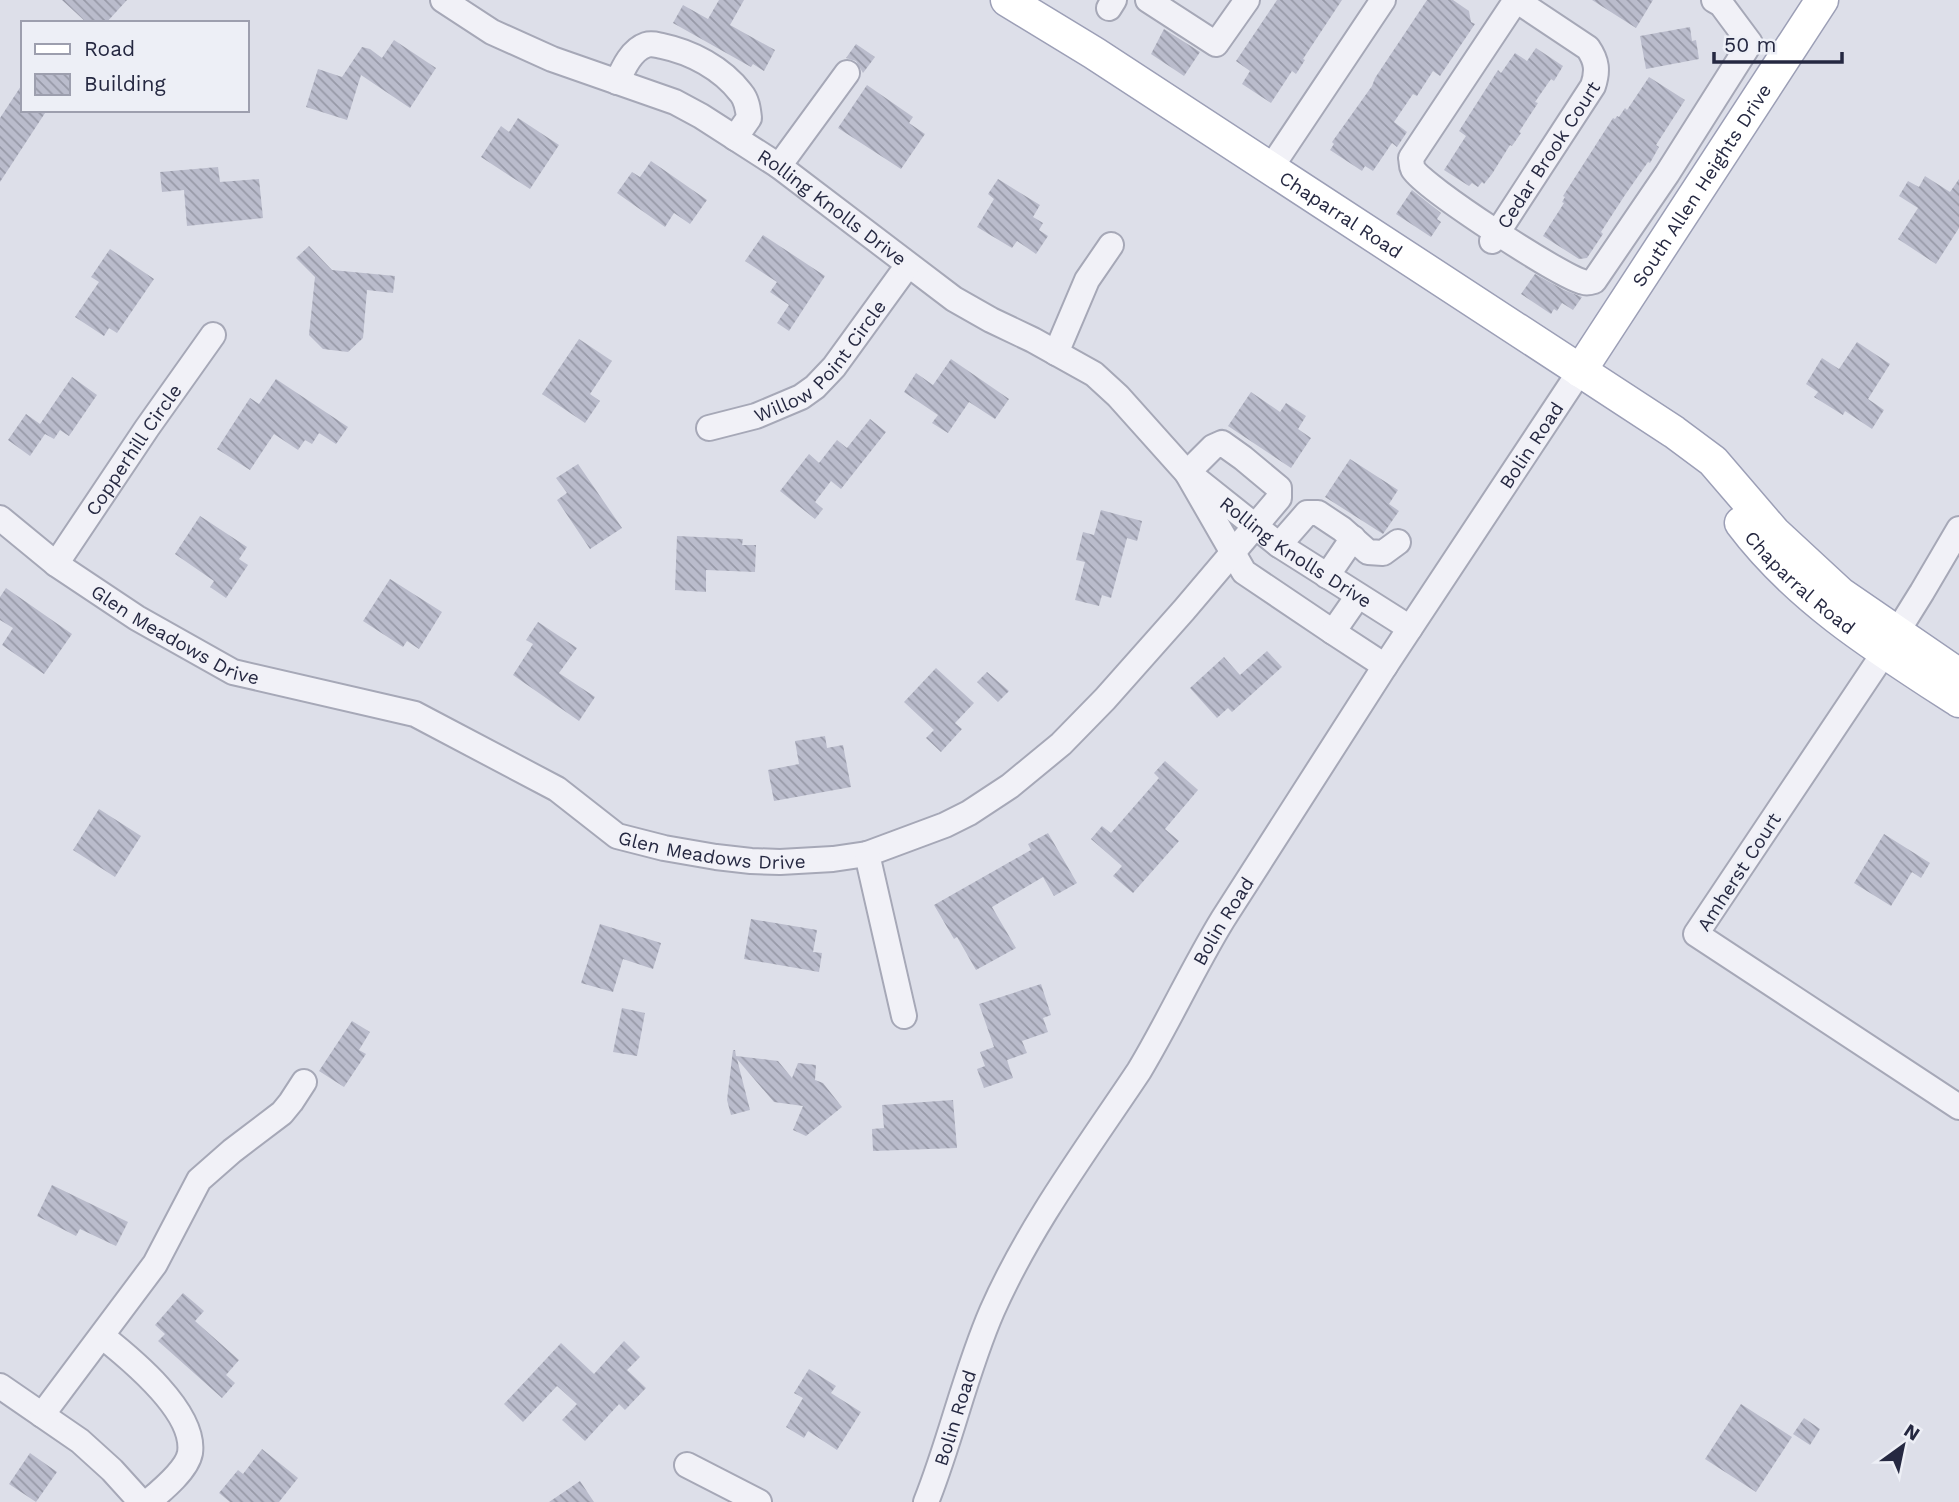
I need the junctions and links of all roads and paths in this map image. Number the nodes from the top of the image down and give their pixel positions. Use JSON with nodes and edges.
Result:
{"nodes":[{"id":1,"x":443,"y":0,"type":"edge"},
{"id":2,"x":1007,"y":0,"type":"edge"},
{"id":3,"x":1147,"y":0,"type":"edge"},
{"id":4,"x":1247,"y":0,"type":"edge"},
{"id":5,"x":1383,"y":0,"type":"edge"},
{"id":6,"x":1516,"y":0,"type":"edge"},
{"id":7,"x":1822,"y":0,"type":"edge"},
{"id":8,"x":1720,"y":1,"type":"edge"},
{"id":9,"x":847,"y":73,"type":"dead end"},
{"id":10,"x":617,"y":82,"type":"junction"},
{"id":11,"x":735,"y":138,"type":"junction"},
{"id":12,"x":779,"y":166,"type":"junction"},
{"id":13,"x":1270,"y":169,"type":"junction"},
{"id":14,"x":1494,"y":237,"type":"junction"},
{"id":15,"x":1111,"y":245,"type":"dead end"},
{"id":16,"x":908,"y":265,"type":"junction"},
{"id":17,"x":213,"y":335,"type":"dead end"},
{"id":18,"x":1056,"y":353,"type":"junction"},
{"id":19,"x":1580,"y":371,"type":"junction"},
{"id":20,"x":709,"y":428,"type":"dead end"},
{"id":21,"x":1186,"y":473,"type":"junction"},
{"id":22,"x":0,"y":518,"type":"edge"},
{"id":23,"x":1255,"y":528,"type":"junction"},
{"id":24,"x":1959,"y":529,"type":"edge"},
{"id":25,"x":1353,"y":538,"type":"junction"},
{"id":26,"x":1398,"y":542,"type":"dead end"},
{"id":27,"x":1279,"y":545,"type":"junction"},
{"id":28,"x":1233,"y":554,"type":"junction"},
{"id":29,"x":56,"y":564,"type":"junction"},
{"id":30,"x":1327,"y":576,"type":"junction"},
{"id":31,"x":1358,"y":596,"type":"junction"},
{"id":32,"x":1410,"y":628,"type":"junction"},
{"id":33,"x":1333,"y":632,"type":"junction"},
{"id":34,"x":1890,"y":642,"type":"junction"},
{"id":35,"x":1385,"y":666,"type":"junction"},
{"id":36,"x":1959,"y":675,"type":"edge"},
{"id":37,"x":1959,"y":701,"type":"edge"},
{"id":38,"x":867,"y":854,"type":"junction"},
{"id":39,"x":904,"y":1016,"type":"dead end"},
{"id":40,"x":304,"y":1082,"type":"dead end"},
{"id":41,"x":1959,"y":1107,"type":"edge"},
{"id":42,"x":102,"y":1336,"type":"junction"},
{"id":43,"x":0,"y":1386,"type":"edge"},
{"id":44,"x":42,"y":1415,"type":"junction"},
{"id":45,"x":687,"y":1465,"type":"dead end"},
{"id":46,"x":141,"y":1502,"type":"edge"},
{"id":47,"x":148,"y":1502,"type":"edge"},
{"id":48,"x":759,"y":1502,"type":"edge"},
{"id":49,"x":926,"y":1502,"type":"edge"}],
"edges":[{"from":1,"to":10,"type":"street","name":"Rolling Knolls Drive"},
{"from":2,"to":13,"type":"main road","name":"Chaparral Road"},
{"from":3,"to":4,"type":"street"},
{"from":5,"to":13,"type":"street"},
{"from":6,"to":14,"type":"street"},
{"from":6,"to":14,"type":"street","name":"Cedar Brook Court"},
{"from":7,"to":19,"type":"main road","name":"South Allen Heights Drive"},
{"from":8,"to":14,"type":"street"},
{"from":9,"to":12,"type":"street"},
{"from":10,"to":11,"type":"street","name":"Rolling Knolls Drive"},
{"from":10,"to":11,"type":"street"},
{"from":11,"to":12,"type":"street","name":"Rolling Knolls Drive"},
{"from":12,"to":16,"type":"street","name":"Rolling Knolls Drive"},
{"from":13,"to":19,"type":"main road","name":"Chaparral Road"},
{"from":15,"to":18,"type":"street"},
{"from":16,"to":18,"type":"street","name":"Rolling Knolls Drive"},
{"from":16,"to":20,"type":"street","name":"Willow Point Circle"},
{"from":17,"to":29,"type":"street","name":"Copperhill Circle"},
{"from":18,"to":21,"type":"street","name":"Rolling Knolls Drive"},
{"from":19,"to":32,"type":"street","name":"Bolin Road"},
{"from":19,"to":34,"type":"main road","name":"Chaparral Road"},
{"from":21,"to":23,"type":"street","name":"Rolling Knolls Drive"},
{"from":21,"to":23,"type":"street","name":"Glen Meadows Drive"},
{"from":21,"to":28,"type":"street","name":"Rolling Knolls Drive"},
{"from":22,"to":29,"type":"street","name":"Glen Meadows Drive"},
{"from":23,"to":27,"type":"street","name":"Rolling Knolls Drive"},
{"from":23,"to":28,"type":"street","name":"Glen Meadows Drive"},
{"from":24,"to":34,"type":"street"},
{"from":25,"to":26,"type":"street"},
{"from":25,"to":27,"type":"street"},
{"from":25,"to":30,"type":"street"},
{"from":27,"to":30,"type":"street","name":"Rolling Knolls Drive"},
{"from":28,"to":33,"type":"street","name":"Rolling Knolls Drive"},
{"from":28,"to":38,"type":"street","name":"Glen Meadows Drive"},
{"from":29,"to":38,"type":"street","name":"Glen Meadows Drive"},
{"from":30,"to":31,"type":"street","name":"Rolling Knolls Drive"},
{"from":31,"to":32,"type":"street","name":"Rolling Knolls Drive"},
{"from":31,"to":33,"type":"street"},
{"from":32,"to":35,"type":"street","name":"Bolin Road"},
{"from":33,"to":35,"type":"street","name":"Rolling Knolls Drive"},
{"from":34,"to":36,"type":"main road","name":"Chaparral Road"},
{"from":34,"to":37,"type":"main road","name":"Chaparral Road"},
{"from":34,"to":41,"type":"street","name":"Amherst Court"},
{"from":35,"to":49,"type":"street","name":"Bolin Road"},
{"from":38,"to":39,"type":"street"},
{"from":40,"to":42,"type":"street"},
{"from":42,"to":44,"type":"street"},
{"from":42,"to":47,"type":"street"},
{"from":43,"to":44,"type":"street"},
{"from":44,"to":46,"type":"street"},
{"from":45,"to":48,"type":"street"}]}
